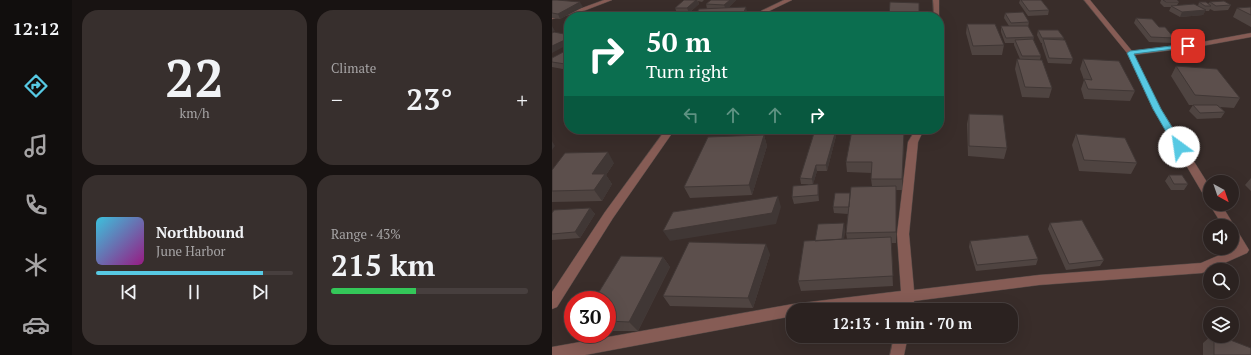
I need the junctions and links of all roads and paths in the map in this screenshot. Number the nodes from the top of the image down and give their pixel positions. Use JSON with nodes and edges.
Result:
{"nodes":[{"id":1,"x":609,"y":0,"type":"edge"},
{"id":2,"x":790,"y":0,"type":"edge"},
{"id":3,"x":936,"y":0,"type":"edge"},
{"id":4,"x":1087,"y":0,"type":"edge"},
{"id":5,"x":572,"y":12,"type":"edge"},
{"id":6,"x":763,"y":12,"type":"edge"},
{"id":7,"x":937,"y":12,"type":"edge"},
{"id":8,"x":564,"y":14,"type":"edge"},
{"id":9,"x":552,"y":17,"type":"edge"},
{"id":10,"x":1251,"y":35,"type":"edge"},
{"id":11,"x":1130,"y":53,"type":"junction"},
{"id":12,"x":667,"y":134,"type":"edge"},
{"id":13,"x":917,"y":134,"type":"edge"},
{"id":14,"x":1203,"y":185,"type":"edge"},
{"id":15,"x":1239,"y":238,"type":"edge"},
{"id":16,"x":1247,"y":247,"type":"edge"},
{"id":17,"x":908,"y":296,"type":"junction"},
{"id":18,"x":552,"y":303,"type":"edge"},
{"id":19,"x":852,"y":303,"type":"edge"},
{"id":20,"x":907,"y":303,"type":"edge"},
{"id":21,"x":786,"y":311,"type":"edge"},
{"id":22,"x":900,"y":343,"type":"edge"},
{"id":23,"x":552,"y":354,"type":"edge"},
{"id":24,"x":897,"y":355,"type":"edge"}],
"edges":[{"from":1,"to":5,"type":"street"},
{"from":2,"to":6,"type":"street"},
{"from":3,"to":7,"type":"street"},
{"from":4,"to":11,"type":"street"},
{"from":8,"to":9,"type":"street"},
{"from":10,"to":11,"type":"street"},
{"from":11,"to":14,"type":"street"},
{"from":12,"to":18,"type":"street"},
{"from":13,"to":17,"type":"street"},
{"from":15,"to":16,"type":"street"},
{"from":16,"to":17,"type":"street"},
{"from":17,"to":19,"type":"street"},
{"from":17,"to":20,"type":"street"},
{"from":21,"to":23,"type":"street"},
{"from":22,"to":24,"type":"street"}]}
